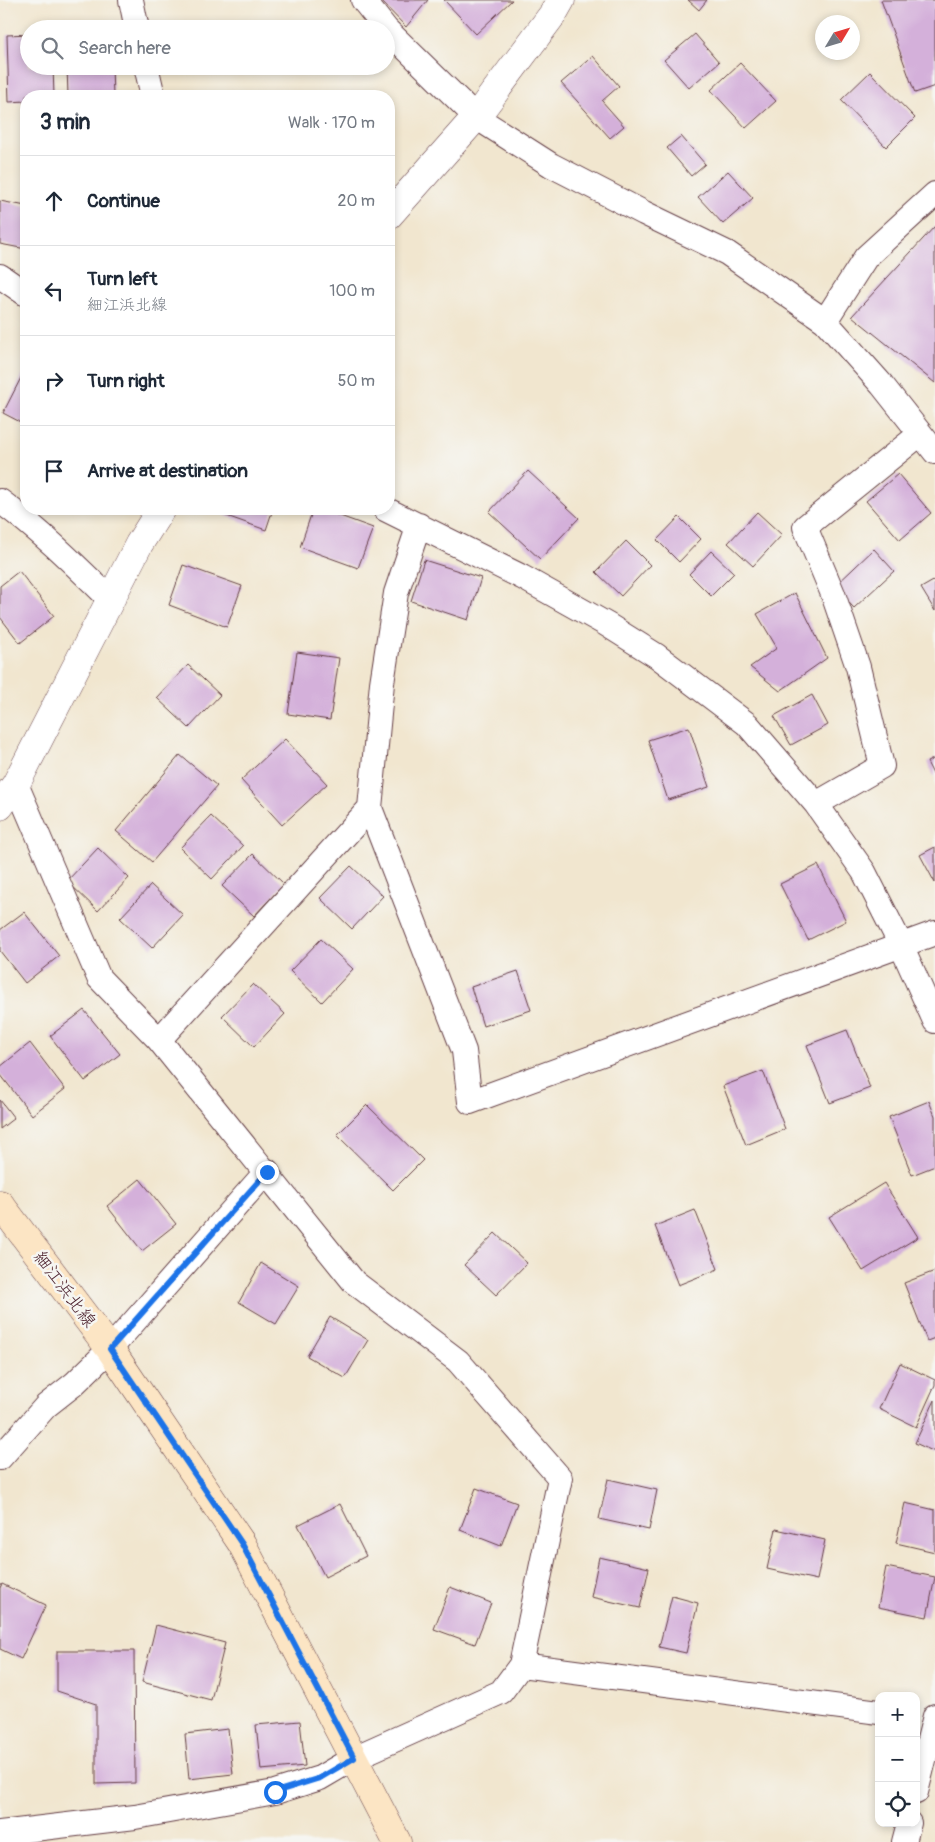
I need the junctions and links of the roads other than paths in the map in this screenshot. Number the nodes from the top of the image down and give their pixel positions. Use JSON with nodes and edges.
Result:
{"nodes":[{"id":1,"x":132,"y":0,"type":"edge"},
{"id":2,"x":363,"y":0,"type":"edge"},
{"id":3,"x":561,"y":0,"type":"edge"},
{"id":4,"x":135,"y":20,"type":"edge"},
{"id":5,"x":379,"y":20,"type":"edge"},
{"id":6,"x":395,"y":38,"type":"edge"},
{"id":7,"x":148,"y":75,"type":"edge"},
{"id":8,"x":152,"y":90,"type":"edge"},
{"id":9,"x":476,"y":117,"type":"junction"},
{"id":10,"x":935,"y":194,"type":"edge"},
{"id":11,"x":395,"y":208,"type":"edge"},
{"id":12,"x":0,"y":276,"type":"edge"},
{"id":13,"x":20,"y":290,"type":"edge"},
{"id":14,"x":825,"y":321,"type":"junction"},
{"id":15,"x":928,"y":443,"type":"edge"},
{"id":16,"x":0,"y":501,"type":"edge"},
{"id":17,"x":395,"y":514,"type":"edge"},
{"id":18,"x":157,"y":515,"type":"edge"},
{"id":19,"x":419,"y":526,"type":"junction"},
{"id":20,"x":110,"y":599,"type":"junction"},
{"id":21,"x":16,"y":784,"type":"junction"},
{"id":22,"x":816,"y":804,"type":"junction"},
{"id":23,"x":0,"y":806,"type":"edge"},
{"id":24,"x":370,"y":808,"type":"junction"},
{"id":25,"x":935,"y":933,"type":"edge"},
{"id":26,"x":901,"y":945,"type":"junction"},
{"id":27,"x":935,"y":1020,"type":"edge"},
{"id":28,"x":159,"y":1040,"type":"junction"},
{"id":29,"x":267,"y":1172,"type":"junction"},
{"id":30,"x":0,"y":1204,"type":"edge"},
{"id":31,"x":110,"y":1349,"type":"junction"},
{"id":32,"x":0,"y":1458,"type":"edge"},
{"id":33,"x":521,"y":1665,"type":"junction"},
{"id":34,"x":875,"y":1711,"type":"edge"},
{"id":35,"x":930,"y":1718,"type":"edge"},
{"id":36,"x":354,"y":1758,"type":"junction"},
{"id":37,"x":918,"y":1782,"type":"edge"},
{"id":38,"x":908,"y":1827,"type":"edge"},
{"id":39,"x":0,"y":1833,"type":"edge"},
{"id":40,"x":397,"y":1842,"type":"edge"},
{"id":41,"x":904,"y":1842,"type":"edge"}],
"edges":[{"from":1,"to":4,"type":"street"},
{"from":2,"to":5,"type":"street"},
{"from":3,"to":9,"type":"street"},
{"from":6,"to":9,"type":"street"},
{"from":7,"to":8,"type":"street"},
{"from":9,"to":11,"type":"street"},
{"from":9,"to":14,"type":"street"},
{"from":10,"to":14,"type":"street"},
{"from":12,"to":13,"type":"street"},
{"from":14,"to":15,"type":"street"},
{"from":15,"to":22,"type":"street"},
{"from":16,"to":20,"type":"street"},
{"from":17,"to":19,"type":"street"},
{"from":18,"to":20,"type":"street"},
{"from":19,"to":22,"type":"street"},
{"from":19,"to":24,"type":"street"},
{"from":20,"to":21,"type":"street"},
{"from":21,"to":23,"type":"street"},
{"from":21,"to":28,"type":"street"},
{"from":22,"to":26,"type":"street"},
{"from":24,"to":26,"type":"street"},
{"from":24,"to":28,"type":"street"},
{"from":25,"to":26,"type":"street"},
{"from":26,"to":27,"type":"street"},
{"from":28,"to":29,"type":"street"},
{"from":29,"to":31,"type":"street"},
{"from":29,"to":33,"type":"street"},
{"from":30,"to":31,"type":"main road","name":"細江浜北線"},
{"from":31,"to":32,"type":"street"},
{"from":31,"to":36,"type":"main road","name":"細江浜北線"},
{"from":33,"to":34,"type":"street"},
{"from":33,"to":36,"type":"street"},
{"from":35,"to":37,"type":"street"},
{"from":36,"to":39,"type":"street"},
{"from":36,"to":40,"type":"main road","name":"細江浜北線"},
{"from":38,"to":41,"type":"street"}]}
